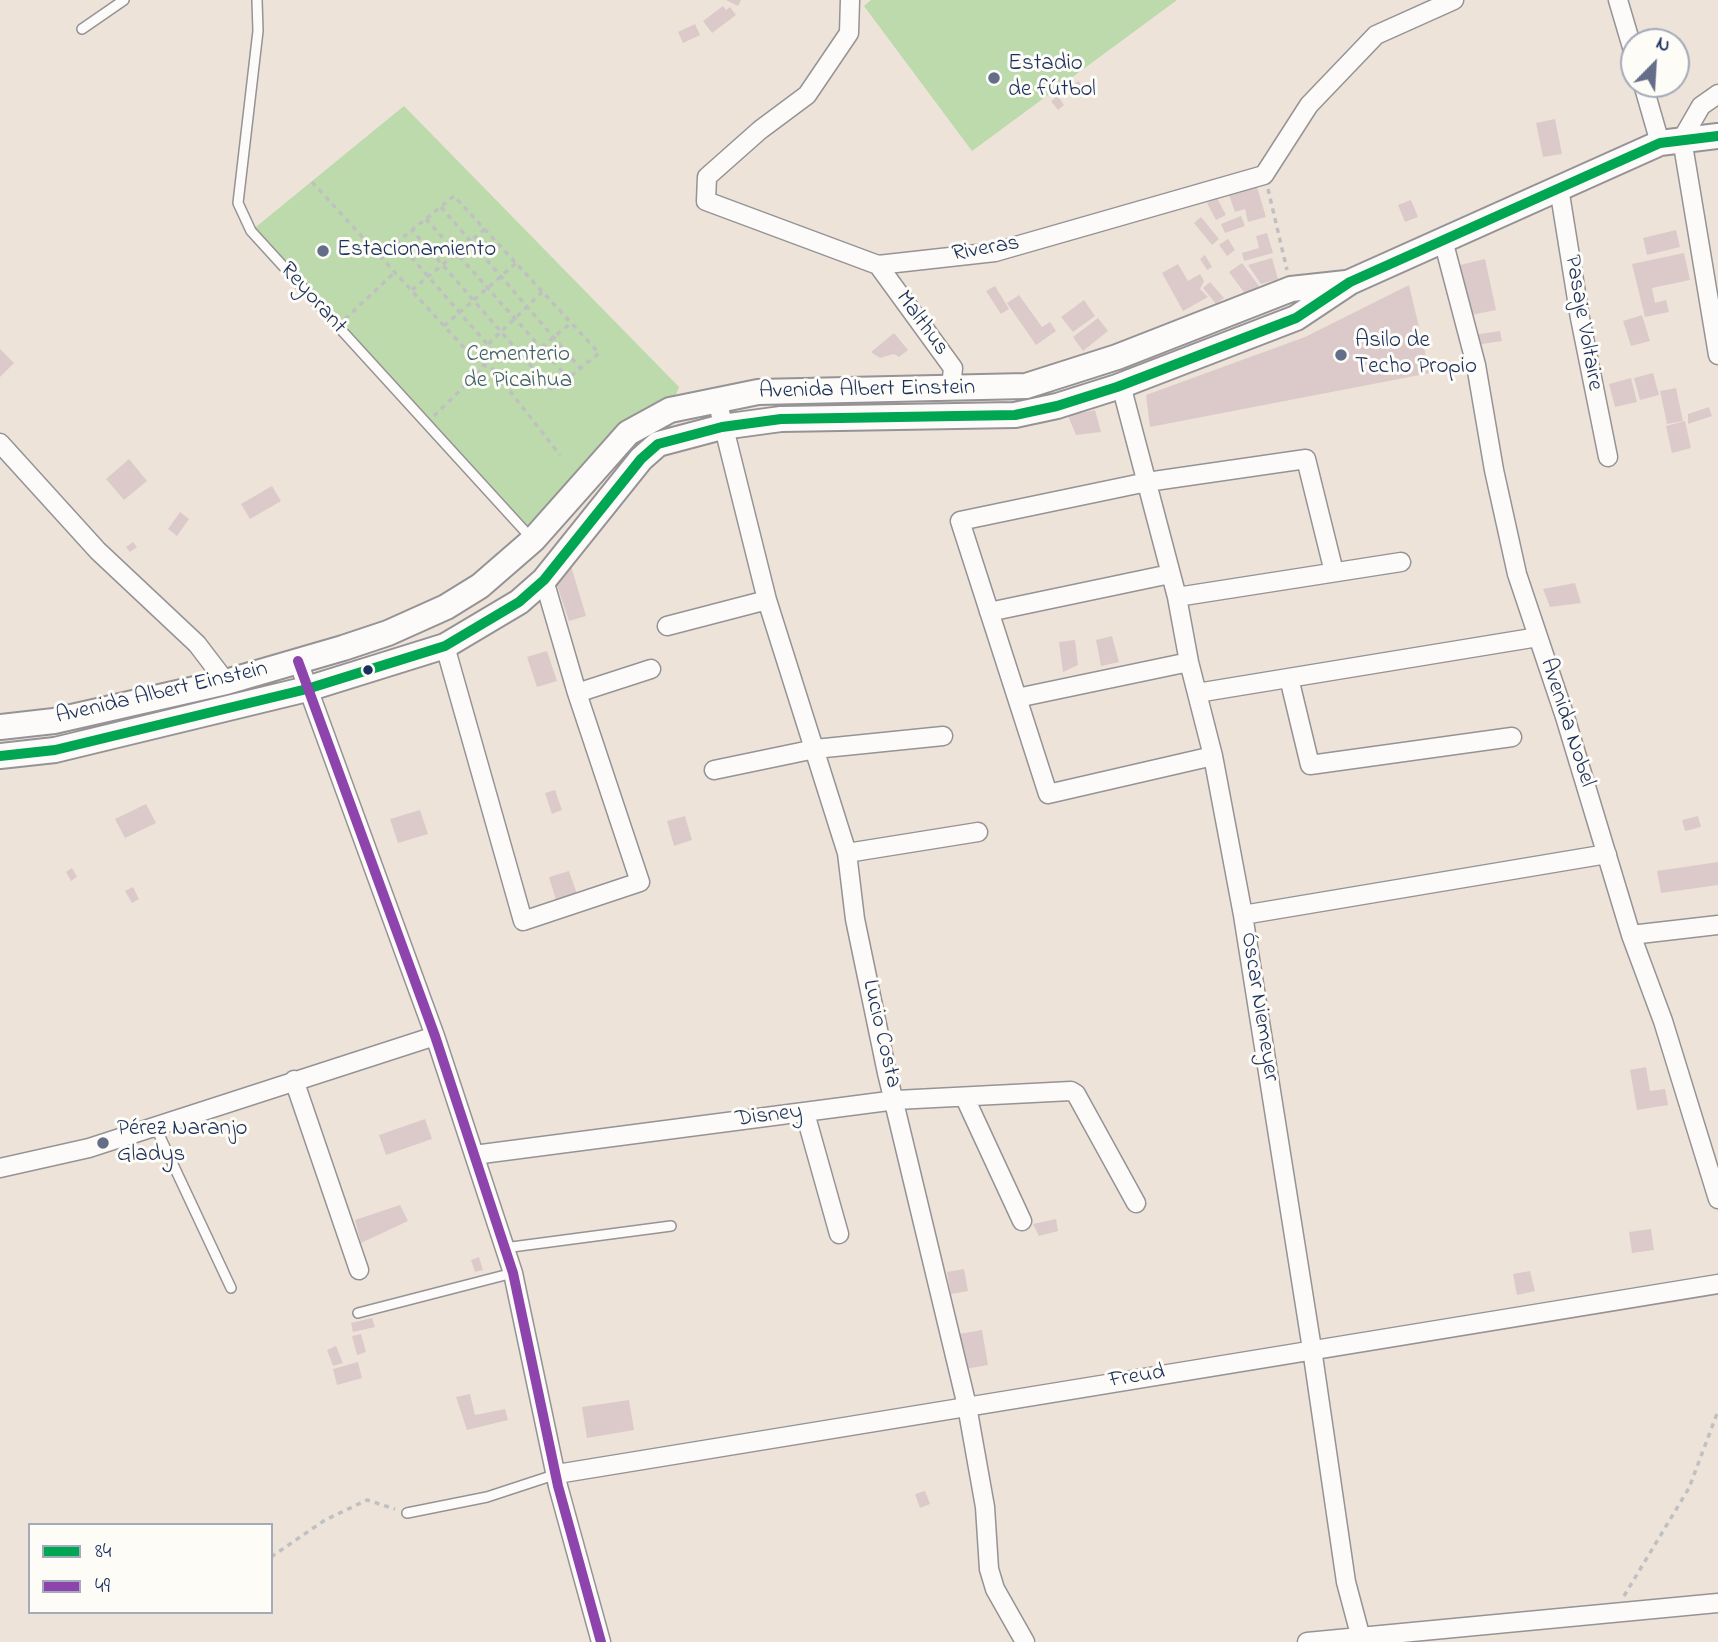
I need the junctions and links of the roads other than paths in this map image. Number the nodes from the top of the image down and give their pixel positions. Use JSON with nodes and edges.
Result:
{"nodes":[{"id":1,"x":124,"y":0,"type":"edge"},
{"id":2,"x":257,"y":0,"type":"edge"},
{"id":3,"x":850,"y":0,"type":"edge"},
{"id":4,"x":1454,"y":0,"type":"edge"},
{"id":5,"x":1618,"y":0,"type":"edge"},
{"id":6,"x":1626,"y":28,"type":"edge"},
{"id":7,"x":82,"y":29,"type":"dead end"},
{"id":8,"x":1718,"y":94,"type":"edge"},
{"id":9,"x":1650,"y":98,"type":"edge"},
{"id":10,"x":1716,"y":138,"type":"edge"},
{"id":11,"x":1671,"y":141,"type":"junction"},
{"id":12,"x":1559,"y":188,"type":"junction"},
{"id":13,"x":1443,"y":240,"type":"junction"},
{"id":14,"x":878,"y":265,"type":"junction"},
{"id":15,"x":1350,"y":282,"type":"junction"},
{"id":16,"x":1718,"y":355,"type":"edge"},
{"id":17,"x":1121,"y":385,"type":"junction"},
{"id":18,"x":951,"y":388,"type":"junction"},
{"id":19,"x":717,"y":400,"type":"junction"},
{"id":20,"x":722,"y":427,"type":"junction"},
{"id":21,"x":0,"y":443,"type":"edge"},
{"id":22,"x":1608,"y":457,"type":"dead end"},
{"id":23,"x":1147,"y":482,"type":"junction"},
{"id":24,"x":533,"y":540,"type":"junction"},
{"id":25,"x":1401,"y":562,"type":"dead end"},
{"id":26,"x":1334,"y":572,"type":"junction"},
{"id":27,"x":1170,"y":574,"type":"junction"},
{"id":28,"x":544,"y":580,"type":"junction"},
{"id":29,"x":1177,"y":597,"type":"junction"},
{"id":30,"x":767,"y":600,"type":"junction"},
{"id":31,"x":989,"y":612,"type":"junction"},
{"id":32,"x":667,"y":626,"type":"dead end"},
{"id":33,"x":1538,"y":637,"type":"junction"},
{"id":34,"x":445,"y":646,"type":"junction"},
{"id":35,"x":298,"y":661,"type":"junction"},
{"id":36,"x":1189,"y":662,"type":"junction"},
{"id":37,"x":650,"y":669,"type":"dead end"},
{"id":38,"x":1289,"y":678,"type":"junction"},
{"id":39,"x":226,"y":682,"type":"junction"},
{"id":40,"x":307,"y":690,"type":"junction"},
{"id":41,"x":577,"y":693,"type":"junction"},
{"id":42,"x":1197,"y":693,"type":"junction"},
{"id":43,"x":1017,"y":698,"type":"junction"},
{"id":44,"x":0,"y":727,"type":"edge"},
{"id":45,"x":943,"y":736,"type":"dead end"},
{"id":46,"x":1512,"y":737,"type":"dead end"},
{"id":47,"x":815,"y":749,"type":"junction"},
{"id":48,"x":0,"y":756,"type":"edge"},
{"id":49,"x":1213,"y":756,"type":"junction"},
{"id":50,"x":714,"y":771,"type":"dead end"},
{"id":51,"x":978,"y":832,"type":"dead end"},
{"id":52,"x":847,"y":853,"type":"junction"},
{"id":53,"x":1607,"y":855,"type":"junction"},
{"id":54,"x":1243,"y":915,"type":"junction"},
{"id":55,"x":1718,"y":925,"type":"edge"},
{"id":56,"x":1631,"y":935,"type":"junction"},
{"id":57,"x":436,"y":1036,"type":"junction"},
{"id":58,"x":294,"y":1080,"type":"junction"},
{"id":59,"x":965,"y":1098,"type":"junction"},
{"id":60,"x":895,"y":1100,"type":"junction"},
{"id":61,"x":805,"y":1113,"type":"junction"},
{"id":62,"x":155,"y":1126,"type":"junction"},
{"id":63,"x":474,"y":1155,"type":"junction"},
{"id":64,"x":0,"y":1168,"type":"edge"},
{"id":65,"x":1718,"y":1199,"type":"edge"},
{"id":66,"x":1136,"y":1203,"type":"dead end"},
{"id":67,"x":1022,"y":1222,"type":"dead end"},
{"id":68,"x":671,"y":1226,"type":"dead end"},
{"id":69,"x":839,"y":1234,"type":"dead end"},
{"id":70,"x":504,"y":1248,"type":"junction"},
{"id":71,"x":359,"y":1270,"type":"dead end"},
{"id":72,"x":513,"y":1273,"type":"junction"},
{"id":73,"x":1718,"y":1284,"type":"edge"},
{"id":74,"x":231,"y":1288,"type":"dead end"},
{"id":75,"x":358,"y":1313,"type":"dead end"},
{"id":76,"x":1312,"y":1349,"type":"junction"},
{"id":77,"x":967,"y":1406,"type":"junction"},
{"id":78,"x":557,"y":1474,"type":"junction"},
{"id":79,"x":407,"y":1513,"type":"road end"},
{"id":80,"x":1718,"y":1603,"type":"edge"},
{"id":81,"x":1360,"y":1639,"type":"edge"},
{"id":82,"x":601,"y":1642,"type":"edge"},
{"id":83,"x":1024,"y":1642,"type":"edge"},
{"id":84,"x":1307,"y":1642,"type":"edge"}],
"edges":[{"from":1,"to":7,"type":"lane"},
{"from":2,"to":24,"type":"lane","name":"Reyorant"},
{"from":3,"to":14,"type":"street","name":"Riveras"},
{"from":4,"to":14,"type":"street","name":"Riveras"},
{"from":5,"to":6,"type":"street"},
{"from":8,"to":11,"type":"street"},
{"from":9,"to":11,"type":"street"},
{"from":10,"to":11,"type":"street","name":"Avenida Albert Einstein"},
{"from":11,"to":12,"type":"street","name":"Avenida Albert Einstein"},
{"from":11,"to":16,"type":"street"},
{"from":12,"to":13,"type":"street","name":"Avenida Albert Einstein"},
{"from":12,"to":22,"type":"street","name":"Pasaje Voltaire"},
{"from":13,"to":15,"type":"street","name":"Avenida Albert Einstein"},
{"from":13,"to":33,"type":"street","name":"Avenida Nobel"},
{"from":14,"to":18,"type":"street","name":"Malthus"},
{"from":15,"to":17,"type":"street","name":"Avenida Albert Einstein"},
{"from":15,"to":18,"type":"street","name":"Avenida Albert Einstein"},
{"from":17,"to":20,"type":"street","name":"Avenida Albert Einstein"},
{"from":17,"to":23,"type":"street","name":"Óscar Niemeyer"},
{"from":18,"to":19,"type":"street","name":"Avenida Albert Einstein"},
{"from":19,"to":20,"type":"street","name":"Lucio Costa"},
{"from":19,"to":24,"type":"street","name":"Avenida Albert Einstein"},
{"from":20,"to":28,"type":"street","name":"Avenida Albert Einstein"},
{"from":20,"to":30,"type":"street","name":"Lucio Costa"},
{"from":21,"to":39,"type":"street"},
{"from":23,"to":26,"type":"street"},
{"from":23,"to":27,"type":"street","name":"Óscar Niemeyer"},
{"from":23,"to":31,"type":"street"},
{"from":24,"to":35,"type":"street","name":"Avenida Albert Einstein"},
{"from":25,"to":26,"type":"street"},
{"from":26,"to":29,"type":"street"},
{"from":27,"to":29,"type":"street","name":"Óscar Niemeyer"},
{"from":27,"to":31,"type":"street"},
{"from":28,"to":34,"type":"street","name":"Avenida Albert Einstein"},
{"from":28,"to":41,"type":"street"},
{"from":29,"to":36,"type":"street","name":"Óscar Niemeyer"},
{"from":30,"to":32,"type":"street"},
{"from":30,"to":47,"type":"street","name":"Lucio Costa"},
{"from":31,"to":43,"type":"street"},
{"from":33,"to":38,"type":"street"},
{"from":33,"to":53,"type":"street","name":"Avenida Nobel"},
{"from":34,"to":40,"type":"street","name":"Avenida Albert Einstein"},
{"from":34,"to":41,"type":"street"},
{"from":35,"to":39,"type":"street","name":"Avenida Albert Einstein"},
{"from":35,"to":40,"type":"street"},
{"from":36,"to":42,"type":"street","name":"Óscar Niemeyer"},
{"from":36,"to":43,"type":"street"},
{"from":37,"to":41,"type":"street"},
{"from":38,"to":42,"type":"street"},
{"from":38,"to":46,"type":"street"},
{"from":39,"to":44,"type":"street","name":"Avenida Albert Einstein"},
{"from":40,"to":48,"type":"street","name":"Avenida Albert Einstein"},
{"from":40,"to":57,"type":"street"},
{"from":42,"to":49,"type":"street","name":"Óscar Niemeyer"},
{"from":43,"to":49,"type":"street"},
{"from":45,"to":47,"type":"street"},
{"from":47,"to":50,"type":"street"},
{"from":47,"to":52,"type":"street","name":"Lucio Costa"},
{"from":49,"to":54,"type":"street","name":"Óscar Niemeyer"},
{"from":51,"to":52,"type":"street"},
{"from":52,"to":60,"type":"street","name":"Lucio Costa"},
{"from":53,"to":54,"type":"street"},
{"from":53,"to":56,"type":"street","name":"Avenida Nobel"},
{"from":54,"to":76,"type":"street","name":"Óscar Niemeyer"},
{"from":55,"to":56,"type":"street"},
{"from":56,"to":65,"type":"street","name":"Avenida Nobel"},
{"from":57,"to":58,"type":"street"},
{"from":57,"to":63,"type":"street"},
{"from":58,"to":62,"type":"street"},
{"from":58,"to":71,"type":"street"},
{"from":59,"to":60,"type":"street","name":"Disney"},
{"from":59,"to":66,"type":"street","name":"Disney"},
{"from":59,"to":67,"type":"street"},
{"from":60,"to":61,"type":"street","name":"Disney"},
{"from":60,"to":77,"type":"street","name":"Lucio Costa"},
{"from":61,"to":63,"type":"street","name":"Disney"},
{"from":61,"to":69,"type":"street"},
{"from":62,"to":64,"type":"street"},
{"from":62,"to":74,"type":"lane"},
{"from":63,"to":70,"type":"street"},
{"from":68,"to":70,"type":"lane"},
{"from":70,"to":72,"type":"street"},
{"from":72,"to":75,"type":"lane"},
{"from":72,"to":78,"type":"street"},
{"from":73,"to":76,"type":"street","name":"Freud"},
{"from":76,"to":77,"type":"street","name":"Freud"},
{"from":76,"to":81,"type":"street","name":"Óscar Niemeyer"},
{"from":77,"to":78,"type":"street","name":"Freud"},
{"from":77,"to":83,"type":"street","name":"Lucio Costa"},
{"from":78,"to":79,"type":"lane"},
{"from":78,"to":82,"type":"street"},
{"from":80,"to":81,"type":"street"},
{"from":81,"to":84,"type":"street"}]}
